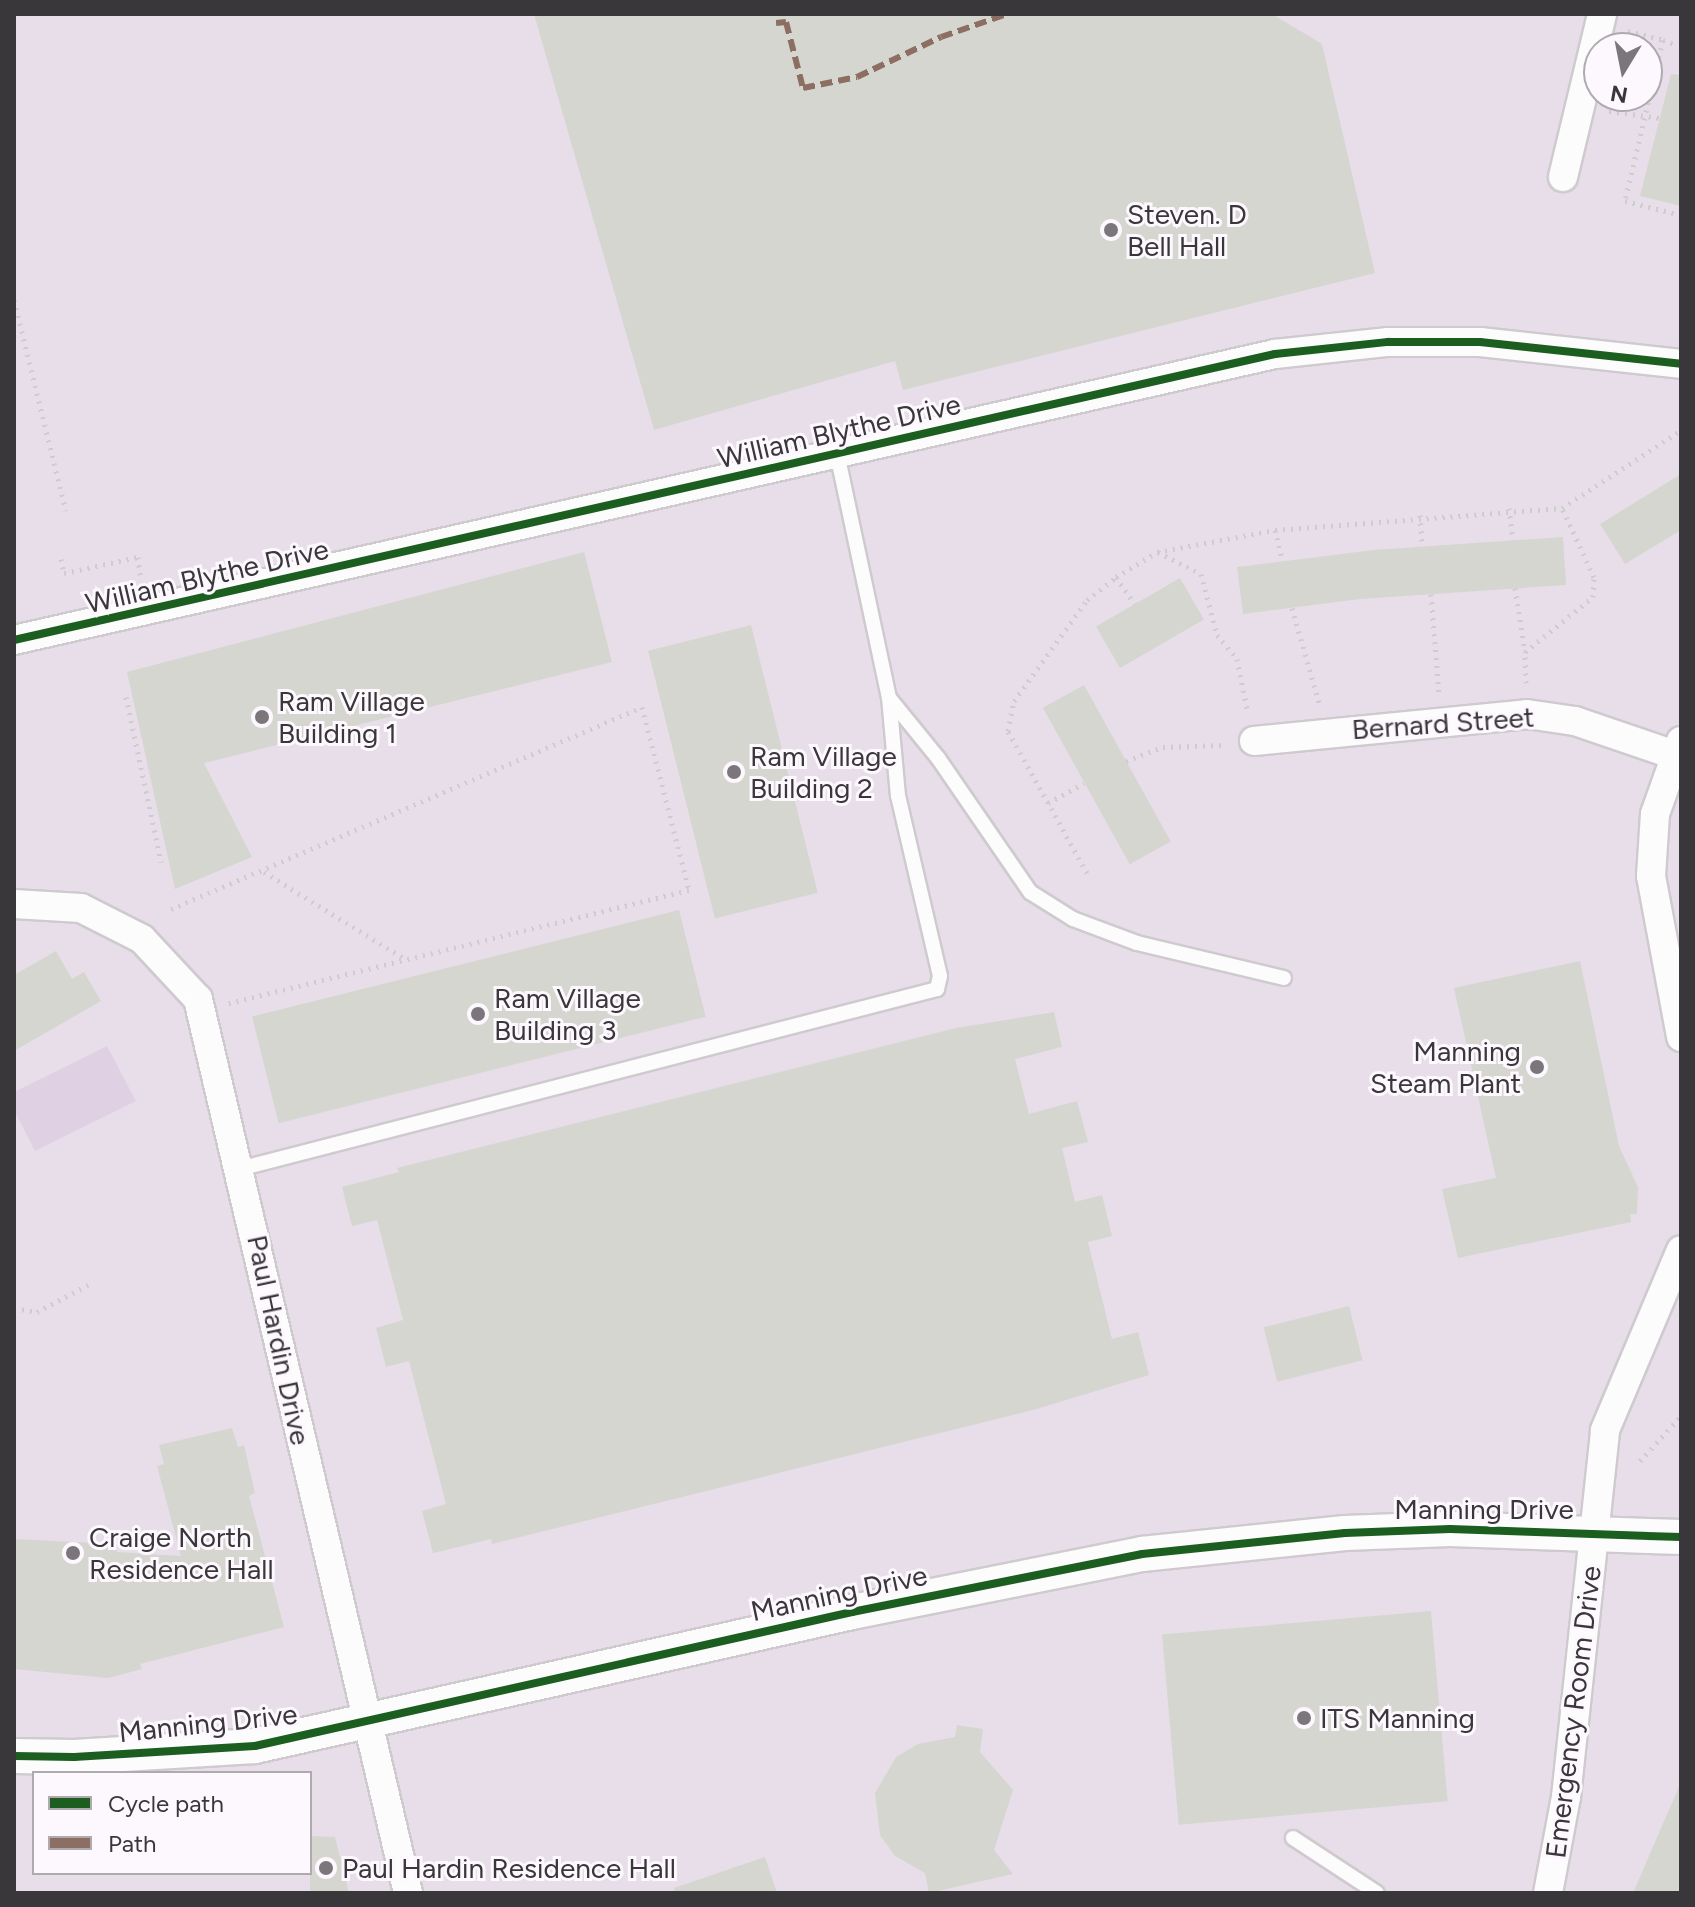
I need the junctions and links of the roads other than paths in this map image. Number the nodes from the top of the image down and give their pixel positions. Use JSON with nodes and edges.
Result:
{"nodes":[{"id":1,"x":1600,"y":19,"type":"edge"},
{"id":2,"x":1563,"y":177,"type":"dead end"},
{"id":3,"x":1681,"y":364,"type":"edge"},
{"id":4,"x":837,"y":454,"type":"junction"},
{"id":5,"x":14,"y":640,"type":"edge"},
{"id":6,"x":889,"y":698,"type":"junction"},
{"id":7,"x":1254,"y":741,"type":"road end"},
{"id":8,"x":1678,"y":748,"type":"edge"},
{"id":9,"x":14,"y":904,"type":"edge"},
{"id":10,"x":1284,"y":978,"type":"dead end"},
{"id":11,"x":1681,"y":1037,"type":"edge"},
{"id":12,"x":239,"y":1169,"type":"junction"},
{"id":13,"x":1681,"y":1250,"type":"edge"},
{"id":14,"x":1596,"y":1530,"type":"junction"},
{"id":15,"x":1681,"y":1537,"type":"edge"},
{"id":16,"x":369,"y":1723,"type":"junction"},
{"id":17,"x":14,"y":1756,"type":"edge"},
{"id":18,"x":1293,"y":1838,"type":"dead end"},
{"id":19,"x":408,"y":1893,"type":"edge"},
{"id":20,"x":1377,"y":1893,"type":"edge"},
{"id":21,"x":1548,"y":1893,"type":"edge"}],
"edges":[{"from":1,"to":2,"type":"street"},
{"from":3,"to":4,"type":"street","name":"William Blythe Drive"},
{"from":4,"to":5,"type":"street","name":"William Blythe Drive"},
{"from":4,"to":6,"type":"lane"},
{"from":6,"to":10,"type":"lane"},
{"from":6,"to":12,"type":"lane"},
{"from":7,"to":8,"type":"street","name":"Bernard Street"},
{"from":8,"to":11,"type":"street"},
{"from":9,"to":12,"type":"street","name":"Paul Hardin Drive"},
{"from":12,"to":16,"type":"street","name":"Paul Hardin Drive"},
{"from":13,"to":14,"type":"street","name":"Emergency Room Drive"},
{"from":14,"to":15,"type":"street","name":"Manning Drive"},
{"from":14,"to":16,"type":"street","name":"Manning Drive"},
{"from":14,"to":21,"type":"street","name":"Emergency Room Drive"},
{"from":16,"to":17,"type":"street","name":"Manning Drive"},
{"from":16,"to":19,"type":"street","name":"Paul Hardin Drive"},
{"from":18,"to":20,"type":"lane"}]}
